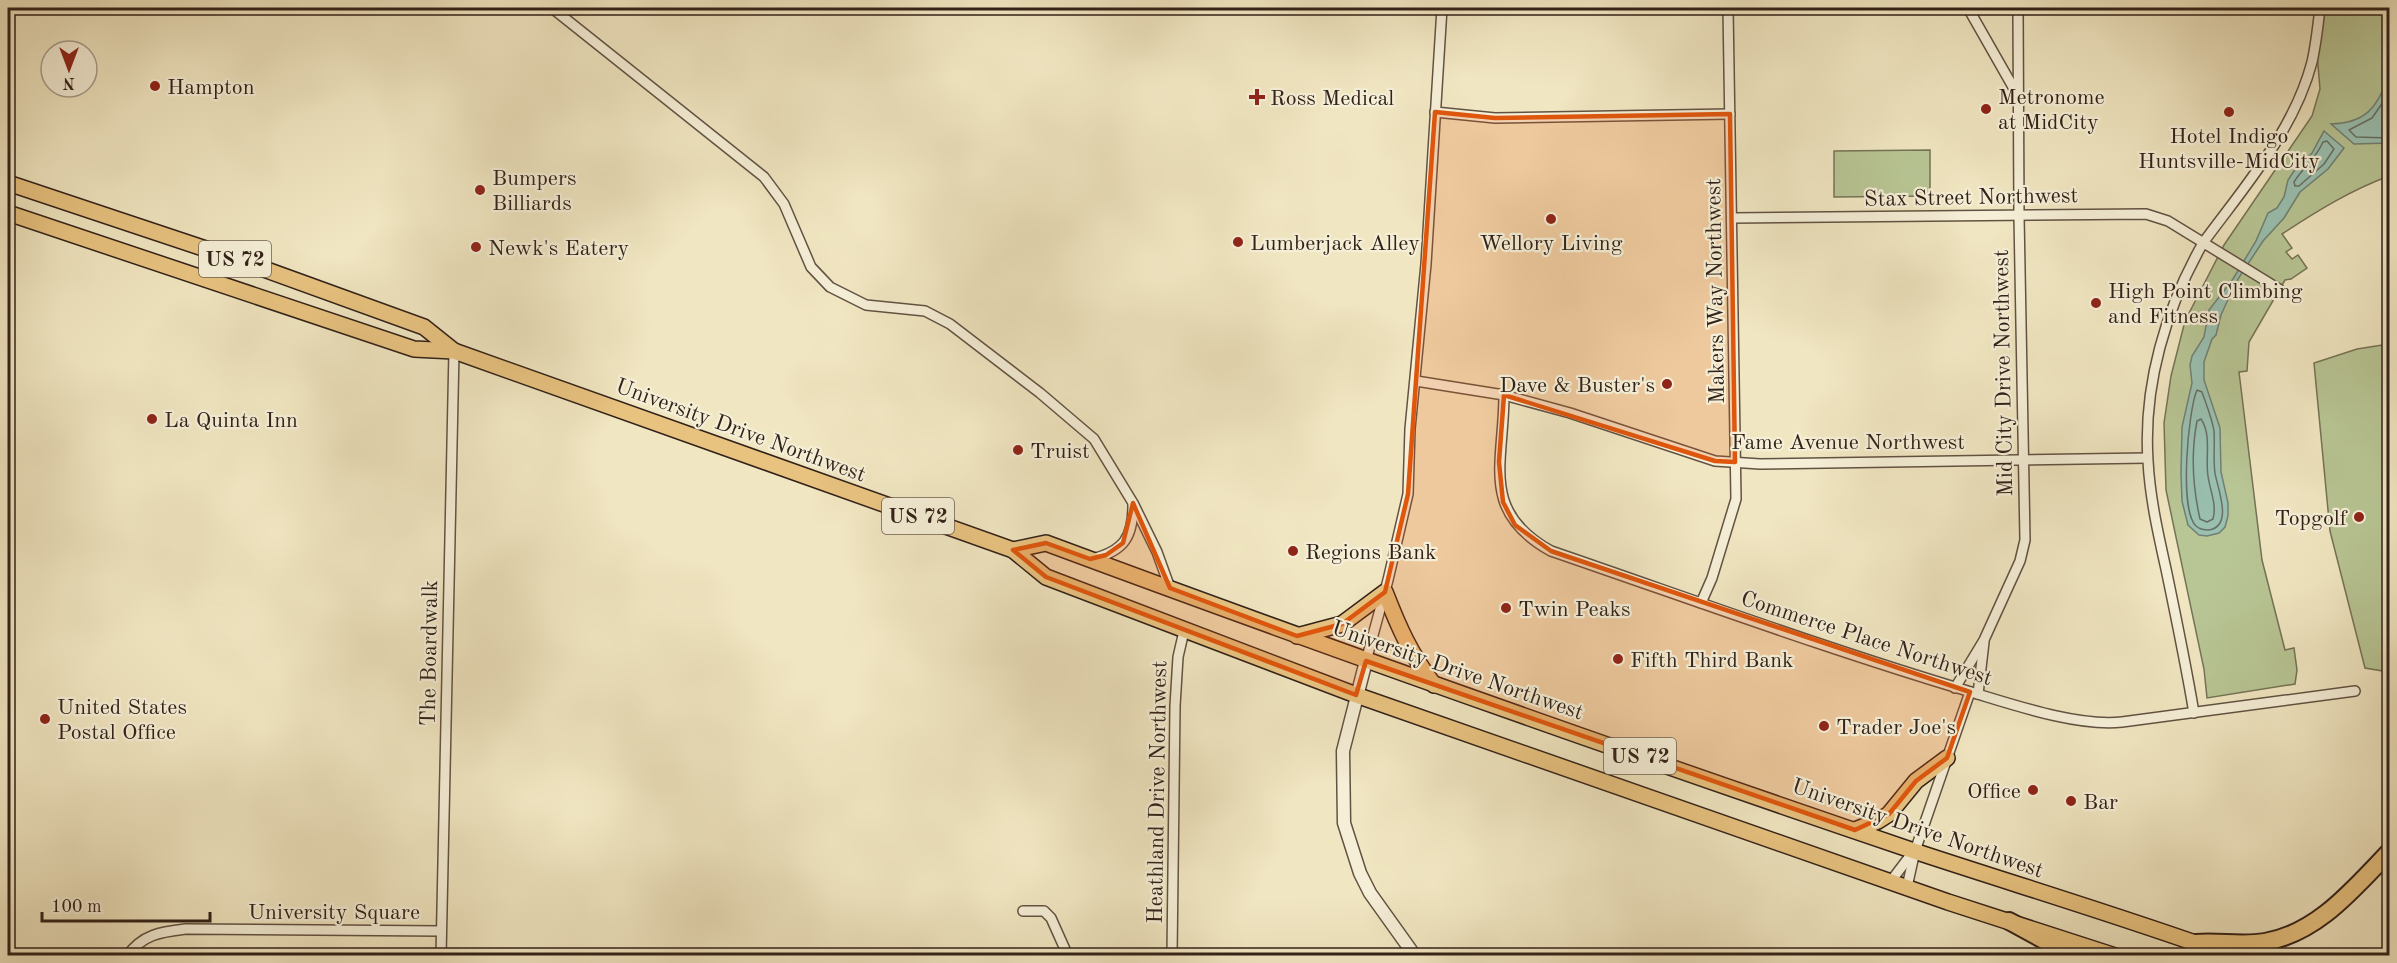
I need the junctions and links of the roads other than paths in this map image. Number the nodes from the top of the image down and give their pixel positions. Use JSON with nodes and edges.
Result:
{"nodes":[{"id":1,"x":552,"y":8,"type":"edge"},
{"id":2,"x":1442,"y":8,"type":"edge"},
{"id":3,"x":1728,"y":8,"type":"edge"},
{"id":4,"x":1968,"y":8,"type":"edge"},
{"id":5,"x":2018,"y":8,"type":"edge"},
{"id":6,"x":2320,"y":8,"type":"edge"},
{"id":7,"x":2018,"y":96,"type":"junction"},
{"id":8,"x":1436,"y":112,"type":"junction"},
{"id":9,"x":1730,"y":114,"type":"junction"},
{"id":10,"x":8,"y":183,"type":"edge"},
{"id":11,"x":8,"y":213,"type":"edge"},
{"id":12,"x":2019,"y":216,"type":"junction"},
{"id":13,"x":1733,"y":218,"type":"junction"},
{"id":14,"x":2203,"y":243,"type":"junction"},
{"id":15,"x":2279,"y":289,"type":"dead end"},
{"id":16,"x":454,"y":351,"type":"junction"},
{"id":17,"x":1416,"y":381,"type":"junction"},
{"id":18,"x":1504,"y":395,"type":"junction"},
{"id":19,"x":2147,"y":458,"type":"junction"},
{"id":20,"x":2023,"y":459,"type":"junction"},
{"id":21,"x":1736,"y":462,"type":"junction"},
{"id":22,"x":1133,"y":503,"type":"junction"},
{"id":23,"x":1013,"y":550,"type":"junction"},
{"id":24,"x":1090,"y":559,"type":"junction"},
{"id":25,"x":1170,"y":588,"type":"junction"},
{"id":26,"x":1385,"y":592,"type":"junction"},
{"id":27,"x":1701,"y":603,"type":"junction"},
{"id":28,"x":1184,"y":631,"type":"junction"},
{"id":29,"x":1297,"y":636,"type":"junction"},
{"id":30,"x":1984,"y":640,"type":"junction"},
{"id":31,"x":1366,"y":661,"type":"junction"},
{"id":32,"x":1434,"y":685,"type":"junction"},
{"id":33,"x":1955,"y":688,"type":"junction"},
{"id":34,"x":2355,"y":690,"type":"dead end"},
{"id":35,"x":1974,"y":693,"type":"junction"},
{"id":36,"x":1356,"y":695,"type":"junction"},
{"id":37,"x":2194,"y":713,"type":"junction"},
{"id":38,"x":1947,"y":758,"type":"junction"},
{"id":39,"x":1855,"y":830,"type":"junction"},
{"id":40,"x":1915,"y":850,"type":"junction"},
{"id":41,"x":2390,"y":851,"type":"edge"},
{"id":42,"x":1891,"y":881,"type":"junction"},
{"id":43,"x":1907,"y":887,"type":"junction"},
{"id":44,"x":1023,"y":910,"type":"dead end"},
{"id":45,"x":2009,"y":921,"type":"junction"},
{"id":46,"x":441,"y":931,"type":"junction"},
{"id":47,"x":2196,"y":943,"type":"junction"},
{"id":48,"x":127,"y":956,"type":"edge"},
{"id":49,"x":441,"y":956,"type":"edge"},
{"id":50,"x":1068,"y":956,"type":"edge"},
{"id":51,"x":1172,"y":956,"type":"edge"},
{"id":52,"x":1415,"y":956,"type":"edge"},
{"id":53,"x":2073,"y":956,"type":"edge"},
{"id":54,"x":2115,"y":956,"type":"edge"},
{"id":55,"x":2232,"y":956,"type":"edge"}],
"edges":[{"from":1,"to":22,"type":"street"},
{"from":2,"to":8,"type":"street"},
{"from":3,"to":9,"type":"street","name":"Makers Way Northwest"},
{"from":4,"to":7,"type":"street","name":"Mid City Drive Northwest"},
{"from":5,"to":7,"type":"street","name":"Mid City Drive Northwest"},
{"from":6,"to":14,"type":"street"},
{"from":7,"to":12,"type":"street","name":"Mid City Drive Northwest"},
{"from":8,"to":9,"type":"street"},
{"from":8,"to":17,"type":"street"},
{"from":9,"to":13,"type":"street","name":"Makers Way Northwest"},
{"from":10,"to":16,"type":"highway","name":"University Drive Northwest","number":"US 72"},
{"from":11,"to":16,"type":"highway","name":"University Drive Northwest","number":"US 72"},
{"from":12,"to":13,"type":"street","name":"Stax Street Northwest"},
{"from":12,"to":14,"type":"street","name":"Stax Street Northwest"},
{"from":12,"to":20,"type":"street","name":"Mid City Drive Northwest"},
{"from":13,"to":21,"type":"street","name":"Makers Way Northwest"},
{"from":14,"to":15,"type":"street","name":"Stax Street Northwest"},
{"from":14,"to":19,"type":"street"},
{"from":16,"to":23,"type":"highway","name":"University Drive Northwest","number":"US 72"},
{"from":16,"to":46,"type":"street","name":"The Boardwalk"},
{"from":17,"to":18,"type":"street","name":"Fame Avenue Northwest"},
{"from":17,"to":26,"type":"street"},
{"from":18,"to":21,"type":"street","name":"Fame Avenue Northwest"},
{"from":18,"to":27,"type":"street","name":"Commerce Place Northwest"},
{"from":19,"to":20,"type":"street","name":"Fame Avenue Northwest"},
{"from":19,"to":37,"type":"street"},
{"from":20,"to":21,"type":"street","name":"Fame Avenue Northwest"},
{"from":20,"to":30,"type":"street","name":"Mid City Drive Northwest"},
{"from":21,"to":27,"type":"street","name":"Makers Way Northwest"},
{"from":22,"to":24,"type":"street"},
{"from":22,"to":25,"type":"street"},
{"from":23,"to":24,"type":"highway","name":"University Drive Northwest","number":"US 72"},
{"from":23,"to":28,"type":"highway","name":"University Drive Northwest","number":"US 72"},
{"from":24,"to":25,"type":"highway","name":"University Drive Northwest","number":"US 72"},
{"from":25,"to":29,"type":"highway","name":"University Drive Northwest","number":"US 72"},
{"from":26,"to":29,"type":"highway"},
{"from":26,"to":31,"type":"street"},
{"from":26,"to":32,"type":"highway"},
{"from":27,"to":33,"type":"street","name":"Commerce Place Northwest"},
{"from":28,"to":36,"type":"highway","name":"University Drive Northwest","number":"US 72"},
{"from":28,"to":51,"type":"street","name":"Heathland Drive Northwest"},
{"from":29,"to":31,"type":"highway","name":"University Drive Northwest","number":"US 72"},
{"from":30,"to":33,"type":"street","name":"Mid City Drive Northwest"},
{"from":30,"to":35,"type":"street","name":"Mid City Drive Northwest"},
{"from":31,"to":32,"type":"highway","name":"University Drive Northwest","number":"US 72"},
{"from":31,"to":36,"type":"street"},
{"from":32,"to":39,"type":"highway","name":"University Drive Northwest","number":"US 72"},
{"from":33,"to":35,"type":"street","name":"Commerce Place Northwest"},
{"from":34,"to":37,"type":"street","name":"Commerce Place Northwest"},
{"from":35,"to":37,"type":"street","name":"Commerce Place Northwest"},
{"from":35,"to":38,"type":"street","name":"Mid City Drive Northwest"},
{"from":36,"to":42,"type":"highway","name":"University Drive Northwest","number":"US 72"},
{"from":36,"to":52,"type":"street"},
{"from":38,"to":39,"type":"highway"},
{"from":38,"to":40,"type":"street","name":"Mid City Drive Northwest"},
{"from":39,"to":40,"type":"highway","name":"University Drive Northwest","number":"US 72"},
{"from":40,"to":42,"type":"street"},
{"from":40,"to":43,"type":"street"},
{"from":40,"to":47,"type":"highway","name":"University Drive Northwest","number":"US 72"},
{"from":41,"to":47,"type":"highway"},
{"from":42,"to":43,"type":"highway","name":"University Drive Northwest","number":"US 72"},
{"from":43,"to":45,"type":"highway","name":"University Drive Northwest","number":"US 72"},
{"from":44,"to":50,"type":"street"},
{"from":45,"to":53,"type":"highway"},
{"from":45,"to":54,"type":"highway","name":"University Drive Northwest","number":"US 72"},
{"from":46,"to":48,"type":"street","name":"University Square"},
{"from":46,"to":49,"type":"street","name":"The Boardwalk"},
{"from":47,"to":55,"type":"highway","name":"University Drive Northwest","number":"US 72"}]}
